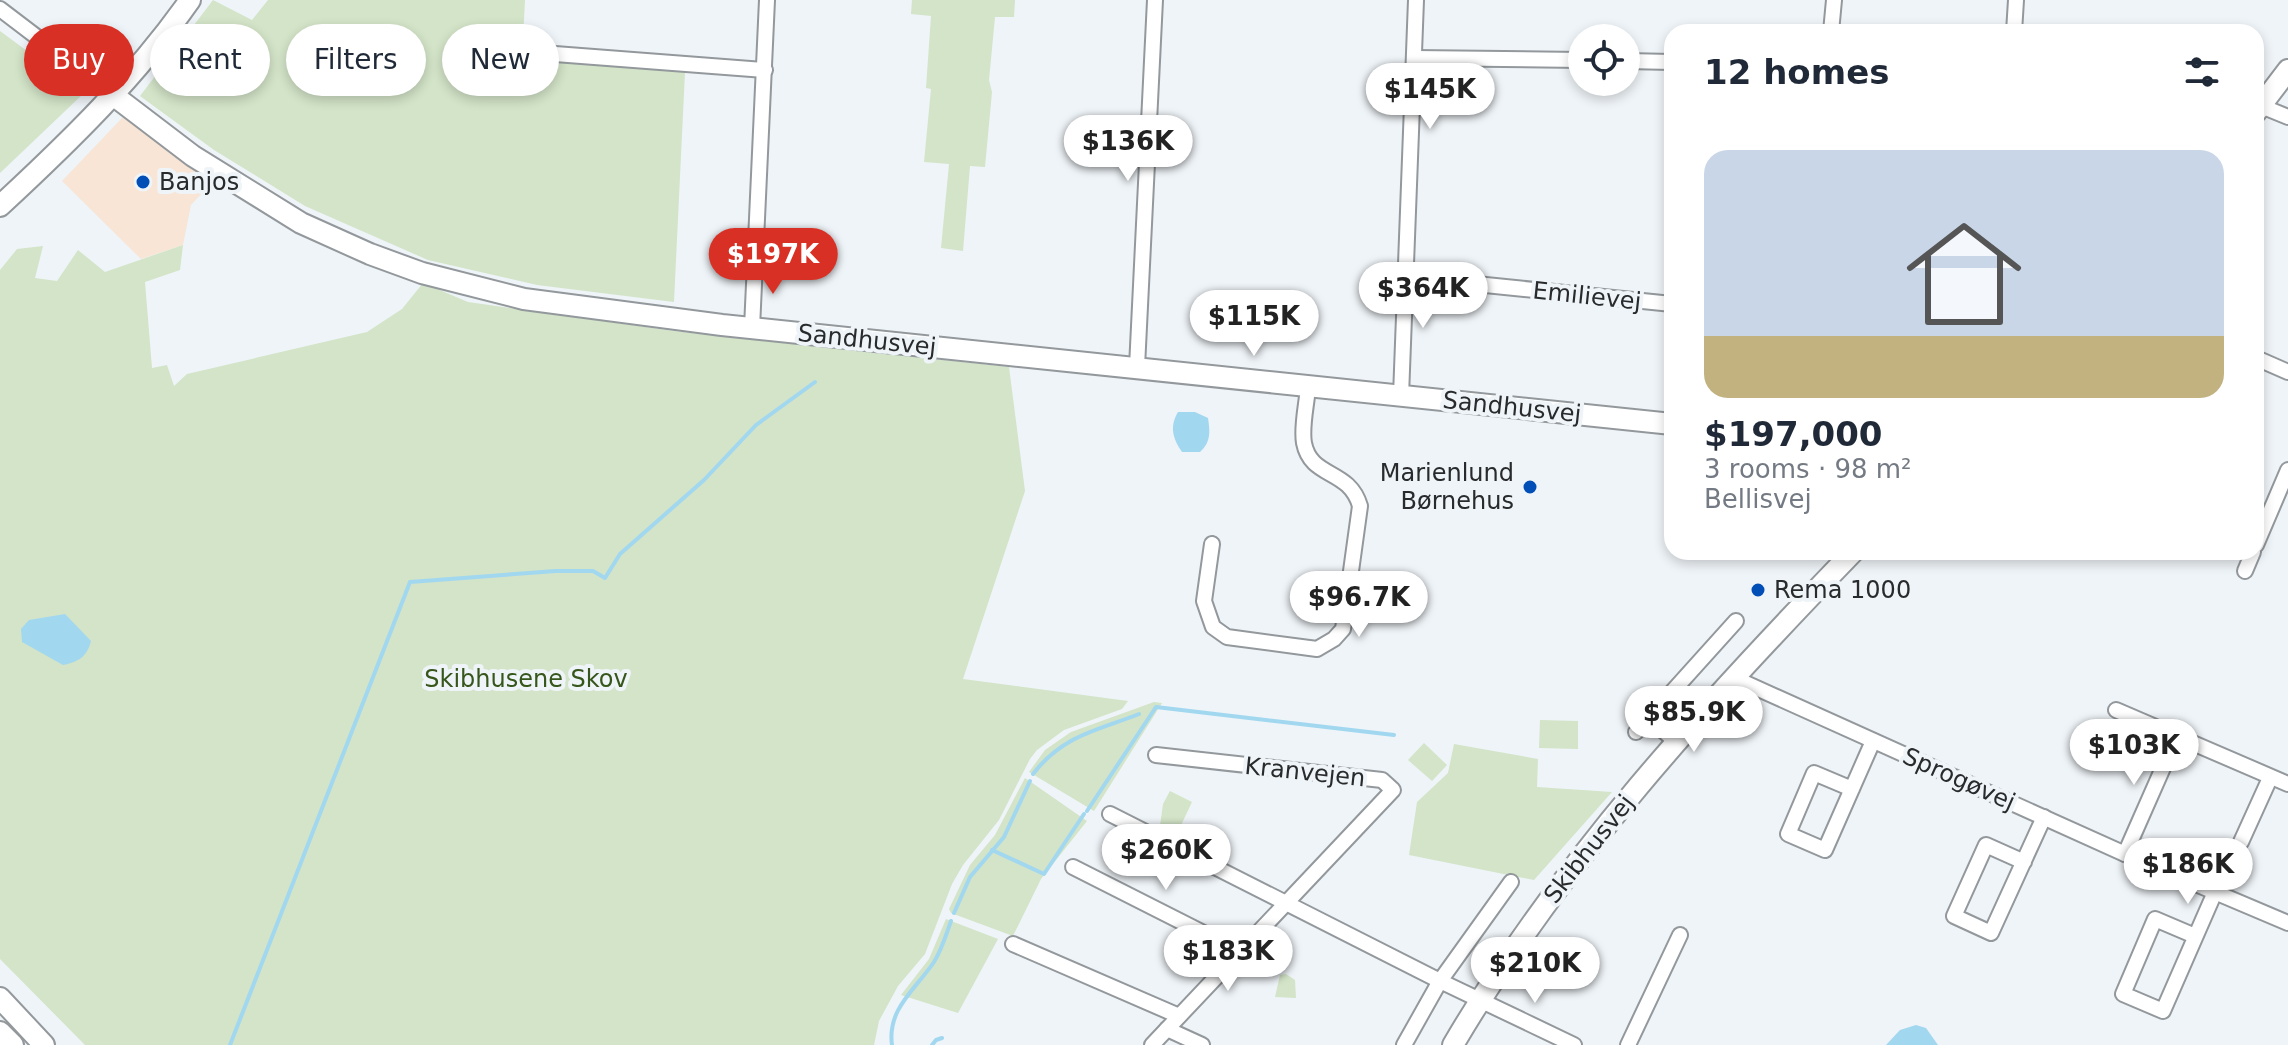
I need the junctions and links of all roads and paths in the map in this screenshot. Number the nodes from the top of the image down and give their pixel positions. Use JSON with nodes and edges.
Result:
{"nodes":[{"id":1,"x":190,"y":0,"type":"edge"},
{"id":2,"x":767,"y":0,"type":"edge"},
{"id":3,"x":1155,"y":0,"type":"edge"},
{"id":4,"x":1416,"y":0,"type":"edge"},
{"id":5,"x":1834,"y":0,"type":"edge"},
{"id":6,"x":2016,"y":0,"type":"edge"},
{"id":7,"x":0,"y":9,"type":"edge"},
{"id":8,"x":1832,"y":24,"type":"edge"},
{"id":9,"x":2014,"y":24,"type":"edge"},
{"id":10,"x":24,"y":27,"type":"edge"},
{"id":11,"x":559,"y":54,"type":"edge"},
{"id":12,"x":1414,"y":58,"type":"junction"},
{"id":13,"x":1568,"y":60,"type":"edge"},
{"id":14,"x":1640,"y":61,"type":"edge"},
{"id":15,"x":1664,"y":62,"type":"edge"},
{"id":16,"x":765,"y":70,"type":"junction"},
{"id":17,"x":2288,"y":70,"type":"edge"},
{"id":18,"x":134,"y":71,"type":"edge"},
{"id":19,"x":112,"y":96,"type":"edge"},
{"id":20,"x":114,"y":96,"type":"edge"},
{"id":21,"x":2264,"y":102,"type":"edge"},
{"id":22,"x":2264,"y":110,"type":"edge"},
{"id":23,"x":2288,"y":117,"type":"edge"},
{"id":24,"x":0,"y":206,"type":"edge"},
{"id":25,"x":1407,"y":277,"type":"junction"},
{"id":26,"x":1664,"y":303,"type":"edge"},
{"id":27,"x":752,"y":328,"type":"junction"},
{"id":28,"x":2264,"y":362,"type":"edge"},
{"id":29,"x":1137,"y":367,"type":"junction"},
{"id":30,"x":2288,"y":372,"type":"edge"},
{"id":31,"x":1308,"y":386,"type":"junction"},
{"id":32,"x":1401,"y":396,"type":"junction"},
{"id":33,"x":1664,"y":423,"type":"edge"},
{"id":34,"x":2288,"y":470,"type":"edge"},
{"id":35,"x":2264,"y":526,"type":"edge"},
{"id":36,"x":1212,"y":544,"type":"dead end"},
{"id":37,"x":1845,"y":560,"type":"edge"},
{"id":38,"x":2250,"y":560,"type":"edge"},
{"id":39,"x":2245,"y":571,"type":"dead end"},
{"id":40,"x":1736,"y":621,"type":"dead end"},
{"id":41,"x":1732,"y":677,"type":"junction"},
{"id":42,"x":2116,"y":710,"type":"dead end"},
{"id":43,"x":1649,"y":718,"type":"junction"},
{"id":44,"x":1636,"y":732,"type":"dead end"},
{"id":45,"x":2177,"y":736,"type":"junction"},
{"id":46,"x":1873,"y":741,"type":"junction"},
{"id":47,"x":1676,"y":742,"type":"junction"},
{"id":48,"x":1156,"y":755,"type":"dead end"},
{"id":49,"x":2270,"y":778,"type":"junction"},
{"id":50,"x":2288,"y":784,"type":"edge"},
{"id":51,"x":1852,"y":789,"type":"junction"},
{"id":52,"x":1110,"y":814,"type":"dead end"},
{"id":53,"x":2044,"y":817,"type":"junction"},
{"id":54,"x":2241,"y":842,"type":"dead end"},
{"id":55,"x":2125,"y":854,"type":"junction"},
{"id":56,"x":2024,"y":862,"type":"junction"},
{"id":57,"x":1073,"y":867,"type":"dead end"},
{"id":58,"x":1511,"y":882,"type":"dead end"},
{"id":59,"x":2215,"y":892,"type":"junction"},
{"id":60,"x":1288,"y":903,"type":"junction"},
{"id":61,"x":2288,"y":923,"type":"edge"},
{"id":62,"x":1680,"y":935,"type":"dead end"},
{"id":63,"x":2195,"y":936,"type":"junction"},
{"id":64,"x":1013,"y":944,"type":"dead end"},
{"id":65,"x":1241,"y":952,"type":"junction"},
{"id":66,"x":1440,"y":981,"type":"junction"},
{"id":67,"x":0,"y":998,"type":"edge"},
{"id":68,"x":1480,"y":1000,"type":"junction"},
{"id":69,"x":1179,"y":1016,"type":"junction"},
{"id":70,"x":1167,"y":1029,"type":"junction"},
{"id":71,"x":0,"y":1032,"type":"edge"},
{"id":72,"x":13,"y":1045,"type":"edge"},
{"id":73,"x":44,"y":1045,"type":"edge"},
{"id":74,"x":1152,"y":1045,"type":"edge"},
{"id":75,"x":1202,"y":1045,"type":"edge"},
{"id":76,"x":1404,"y":1045,"type":"edge"},
{"id":77,"x":1453,"y":1045,"type":"edge"},
{"id":78,"x":1574,"y":1045,"type":"edge"},
{"id":79,"x":1628,"y":1045,"type":"edge"}],
"edges":[{"from":1,"to":18,"type":"street"},
{"from":2,"to":16,"type":"street"},
{"from":3,"to":29,"type":"street"},
{"from":4,"to":12,"type":"street"},
{"from":5,"to":8,"type":"street"},
{"from":6,"to":9,"type":"street"},
{"from":7,"to":10,"type":"street"},
{"from":11,"to":16,"type":"street"},
{"from":12,"to":13,"type":"street"},
{"from":12,"to":25,"type":"street"},
{"from":14,"to":15,"type":"street"},
{"from":16,"to":27,"type":"street"},
{"from":17,"to":21,"type":"street"},
{"from":19,"to":24,"type":"street"},
{"from":20,"to":27,"type":"street","name":"Sandhusvej"},
{"from":22,"to":23,"type":"street"},
{"from":25,"to":26,"type":"street","name":"Emilievej"},
{"from":25,"to":32,"type":"street"},
{"from":27,"to":29,"type":"street","name":"Sandhusvej"},
{"from":28,"to":30,"type":"street"},
{"from":29,"to":31,"type":"street","name":"Sandhusvej"},
{"from":31,"to":32,"type":"street","name":"Sandhusvej"},
{"from":31,"to":36,"type":"street"},
{"from":32,"to":33,"type":"street","name":"Sandhusvej"},
{"from":34,"to":35,"type":"street"},
{"from":37,"to":41,"type":"street","name":"Skibhusvej"},
{"from":38,"to":39,"type":"street"},
{"from":40,"to":43,"type":"street"},
{"from":41,"to":46,"type":"street","name":"Sprogøvej"},
{"from":41,"to":47,"type":"street","name":"Skibhusvej"},
{"from":42,"to":45,"type":"street"},
{"from":43,"to":44,"type":"street"},
{"from":43,"to":47,"type":"street"},
{"from":45,"to":49,"type":"street"},
{"from":45,"to":55,"type":"street"},
{"from":46,"to":51,"type":"street","name":"Sprogøvej"},
{"from":46,"to":53,"type":"street","name":"Sprogøvej"},
{"from":47,"to":68,"type":"street","name":"Skibhusvej"},
{"from":48,"to":60,"type":"street","name":"Kranvejen"},
{"from":49,"to":50,"type":"street"},
{"from":49,"to":54,"type":"street"},
{"from":51,"to":51,"type":"street","name":"Sprogøvej"},
{"from":52,"to":60,"type":"street"},
{"from":53,"to":55,"type":"street","name":"Sprogøvej"},
{"from":53,"to":56,"type":"street","name":"Sprogøvej"},
{"from":55,"to":59,"type":"street","name":"Sprogøvej"},
{"from":56,"to":56,"type":"street","name":"Sprogøvej"},
{"from":57,"to":65,"type":"street"},
{"from":58,"to":66,"type":"street"},
{"from":59,"to":61,"type":"street","name":"Sprogøvej"},
{"from":59,"to":63,"type":"street"},
{"from":60,"to":65,"type":"street","name":"Kranvejen"},
{"from":60,"to":66,"type":"street"},
{"from":62,"to":79,"type":"street"},
{"from":63,"to":63,"type":"street"},
{"from":64,"to":69,"type":"street"},
{"from":65,"to":69,"type":"street","name":"Kranvejen"},
{"from":66,"to":68,"type":"street"},
{"from":66,"to":76,"type":"street"},
{"from":67,"to":73,"type":"street"},
{"from":68,"to":77,"type":"street","name":"Skibhusvej"},
{"from":68,"to":78,"type":"street"},
{"from":69,"to":70,"type":"street","name":"Kranvejen"},
{"from":70,"to":74,"type":"street","name":"Kranvejen"},
{"from":70,"to":75,"type":"street"},
{"from":71,"to":72,"type":"street"}]}
